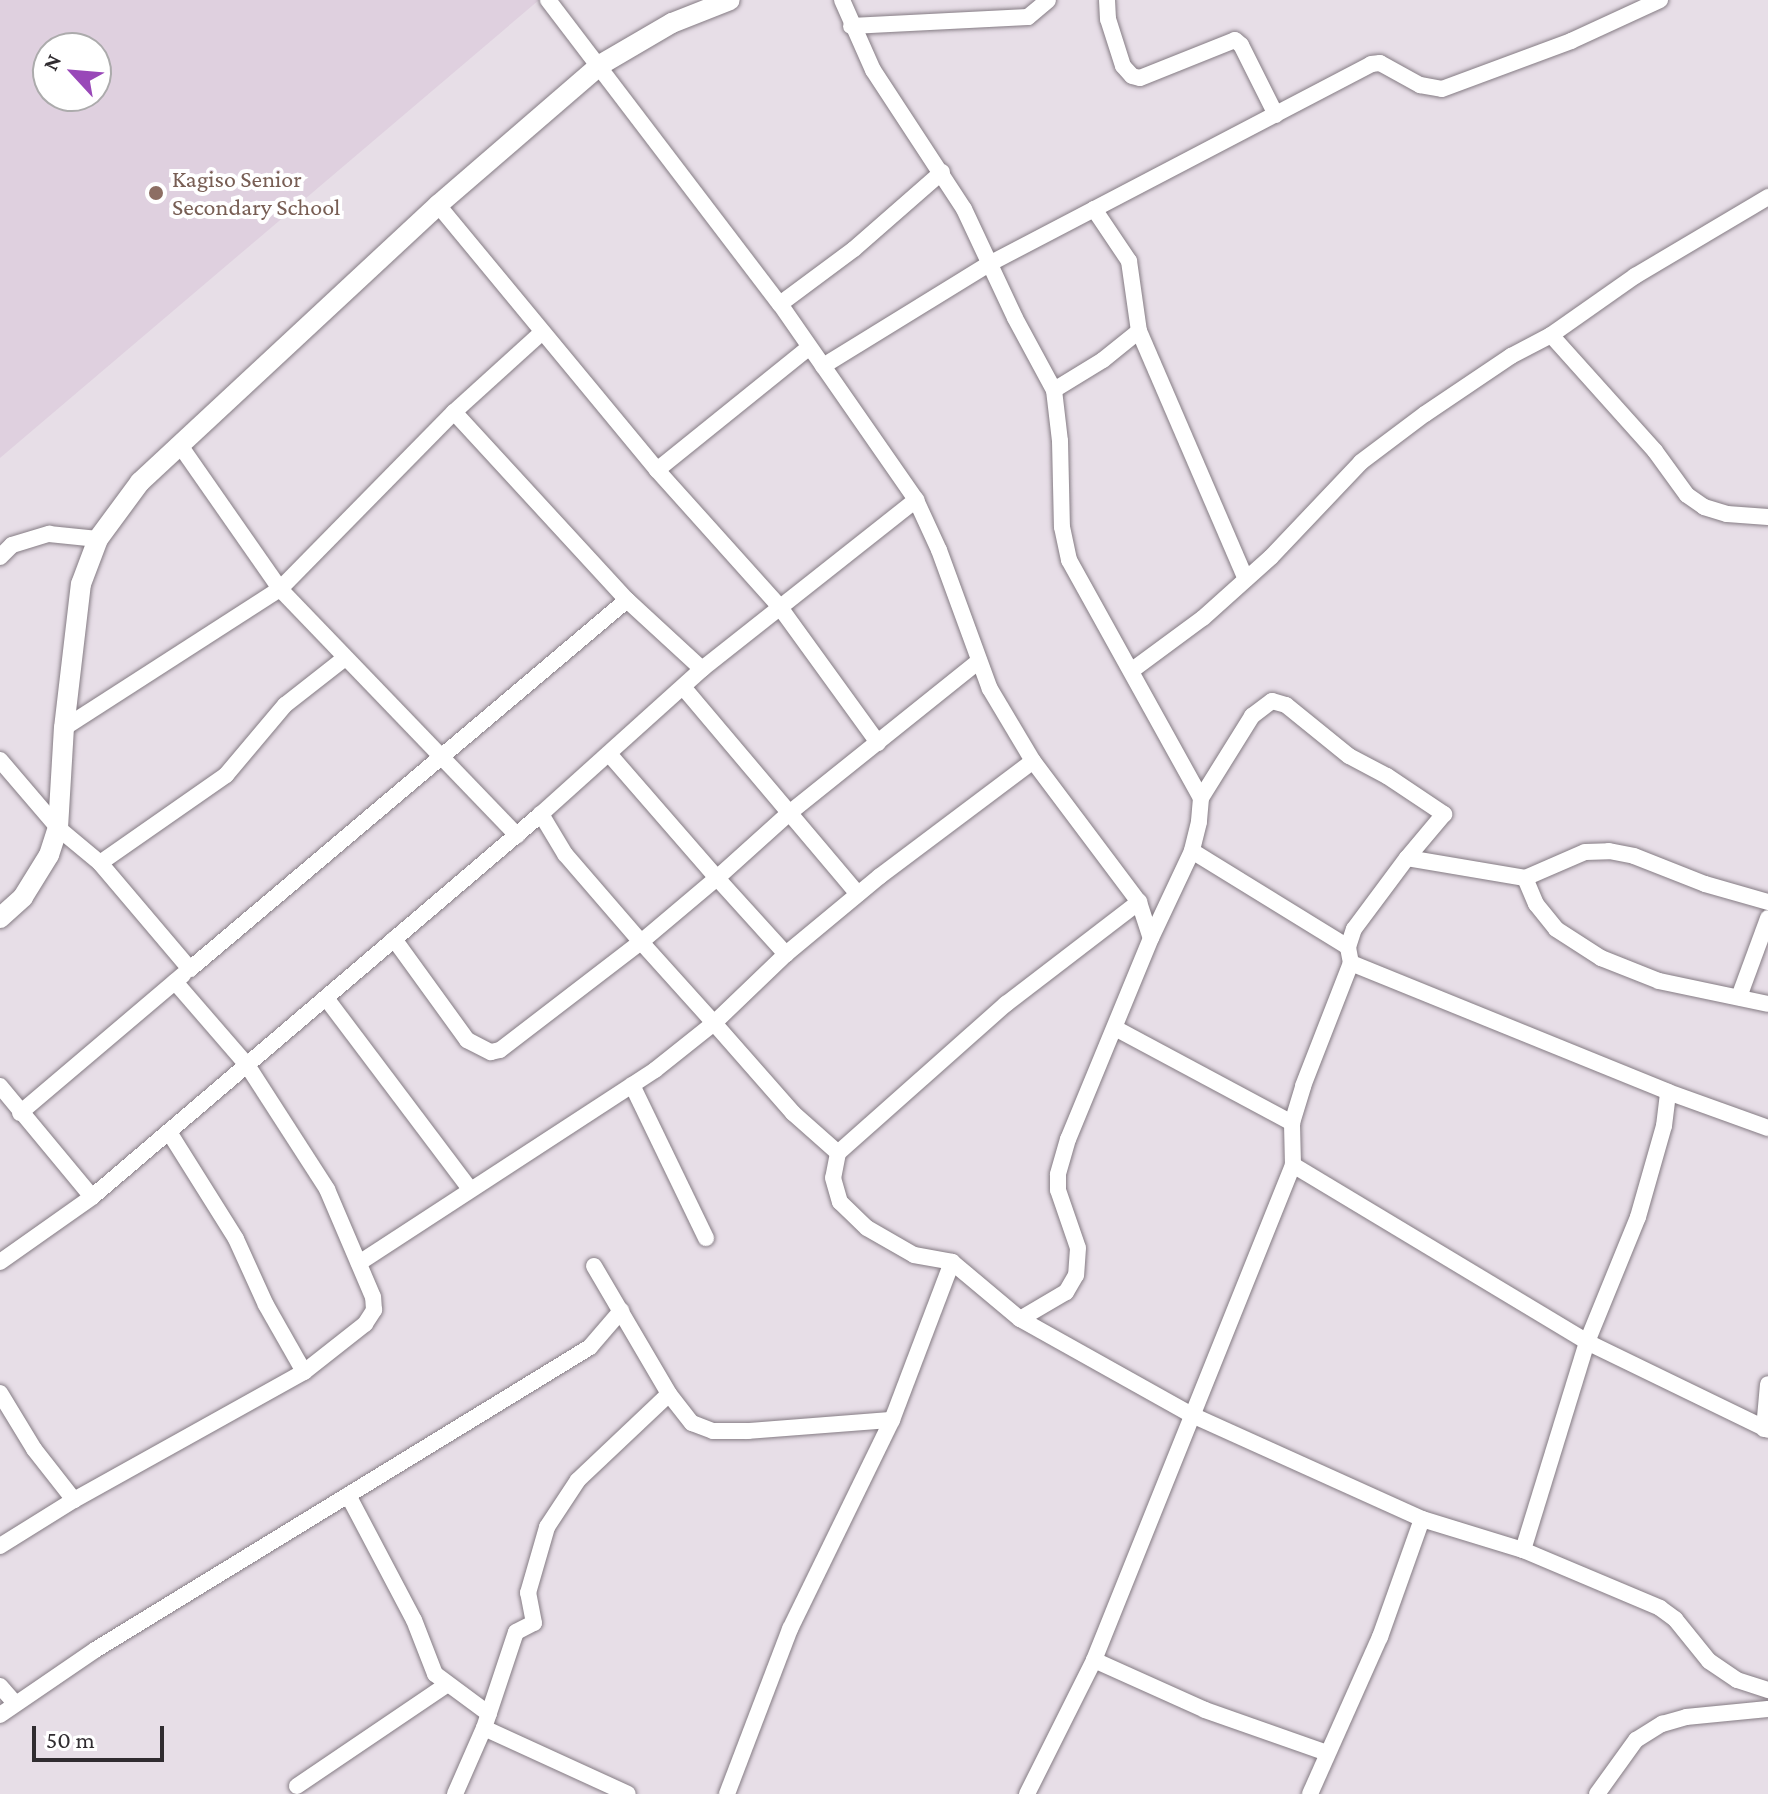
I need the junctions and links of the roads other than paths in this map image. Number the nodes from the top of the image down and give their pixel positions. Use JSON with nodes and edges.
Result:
{"nodes":[{"id":1,"x":548,"y":0,"type":"edge"},
{"id":2,"x":730,"y":0,"type":"edge"},
{"id":3,"x":842,"y":0,"type":"edge"},
{"id":4,"x":1048,"y":0,"type":"edge"},
{"id":5,"x":1107,"y":0,"type":"edge"},
{"id":6,"x":1660,"y":0,"type":"edge"},
{"id":7,"x":851,"y":26,"type":"junction"},
{"id":8,"x":600,"y":65,"type":"junction"},
{"id":9,"x":1276,"y":115,"type":"junction"},
{"id":10,"x":942,"y":172,"type":"junction"},
{"id":11,"x":1768,"y":197,"type":"edge"},
{"id":12,"x":438,"y":205,"type":"junction"},
{"id":13,"x":1094,"y":209,"type":"junction"},
{"id":14,"x":989,"y":264,"type":"junction"},
{"id":15,"x":780,"y":304,"type":"junction"},
{"id":16,"x":1139,"y":331,"type":"junction"},
{"id":17,"x":541,"y":333,"type":"junction"},
{"id":18,"x":1551,"y":335,"type":"junction"},
{"id":19,"x":808,"y":348,"type":"junction"},
{"id":20,"x":823,"y":366,"type":"junction"},
{"id":21,"x":1054,"y":390,"type":"junction"},
{"id":22,"x":454,"y":412,"type":"junction"},
{"id":23,"x":179,"y":444,"type":"junction"},
{"id":24,"x":657,"y":470,"type":"junction"},
{"id":25,"x":916,"y":500,"type":"junction"},
{"id":26,"x":1768,"y":517,"type":"edge"},
{"id":27,"x":98,"y":539,"type":"junction"},
{"id":28,"x":0,"y":557,"type":"edge"},
{"id":29,"x":1246,"y":579,"type":"junction"},
{"id":30,"x":280,"y":589,"type":"junction"},
{"id":31,"x":627,"y":600,"type":"junction"},
{"id":32,"x":779,"y":606,"type":"junction"},
{"id":33,"x":345,"y":658,"type":"junction"},
{"id":34,"x":978,"y":662,"type":"junction"},
{"id":35,"x":702,"y":669,"type":"junction"},
{"id":36,"x":1131,"y":671,"type":"junction"},
{"id":37,"x":683,"y":687,"type":"junction"},
{"id":38,"x":64,"y":728,"type":"junction"},
{"id":39,"x":878,"y":743,"type":"junction"},
{"id":40,"x":610,"y":755,"type":"junction"},
{"id":41,"x":441,"y":759,"type":"junction"},
{"id":42,"x":0,"y":760,"type":"edge"},
{"id":43,"x":1033,"y":761,"type":"junction"},
{"id":44,"x":1201,"y":798,"type":"junction"},
{"id":45,"x":541,"y":814,"type":"junction"},
{"id":46,"x":788,"y":814,"type":"junction"},
{"id":47,"x":58,"y":828,"type":"junction"},
{"id":48,"x":517,"y":835,"type":"junction"},
{"id":49,"x":1192,"y":851,"type":"junction"},
{"id":50,"x":1407,"y":858,"type":"junction"},
{"id":51,"x":100,"y":863,"type":"junction"},
{"id":52,"x":717,"y":878,"type":"junction"},
{"id":53,"x":1525,"y":878,"type":"junction"},
{"id":54,"x":858,"y":894,"type":"junction"},
{"id":55,"x":1139,"y":902,"type":"junction"},
{"id":56,"x":1768,"y":902,"type":"edge"},
{"id":57,"x":0,"y":918,"type":"edge"},
{"id":58,"x":1768,"y":918,"type":"edge"},
{"id":59,"x":1151,"y":938,"type":"junction"},
{"id":60,"x":394,"y":939,"type":"junction"},
{"id":61,"x":641,"y":942,"type":"junction"},
{"id":62,"x":786,"y":954,"type":"junction"},
{"id":63,"x":1350,"y":955,"type":"junction"},
{"id":64,"x":190,"y":969,"type":"junction"},
{"id":65,"x":175,"y":982,"type":"junction"},
{"id":66,"x":1739,"y":997,"type":"junction"},
{"id":67,"x":326,"y":998,"type":"junction"},
{"id":68,"x":1768,"y":1004,"type":"edge"},
{"id":69,"x":714,"y":1023,"type":"junction"},
{"id":70,"x":1115,"y":1028,"type":"junction"},
{"id":71,"x":247,"y":1065,"type":"junction"},
{"id":72,"x":632,"y":1085,"type":"junction"},
{"id":73,"x":0,"y":1086,"type":"edge"},
{"id":74,"x":1668,"y":1092,"type":"junction"},
{"id":75,"x":20,"y":1113,"type":"junction"},
{"id":76,"x":1292,"y":1123,"type":"junction"},
{"id":77,"x":1768,"y":1128,"type":"edge"},
{"id":78,"x":169,"y":1132,"type":"junction"},
{"id":79,"x":838,"y":1153,"type":"junction"},
{"id":80,"x":1293,"y":1165,"type":"junction"},
{"id":81,"x":470,"y":1189,"type":"junction"},
{"id":82,"x":92,"y":1197,"type":"junction"},
{"id":83,"x":706,"y":1238,"type":"dead end"},
{"id":84,"x":0,"y":1262,"type":"edge"},
{"id":85,"x":952,"y":1262,"type":"junction"},
{"id":86,"x":359,"y":1263,"type":"junction"},
{"id":87,"x":594,"y":1266,"type":"dead end"},
{"id":88,"x":621,"y":1311,"type":"junction"},
{"id":89,"x":1020,"y":1319,"type":"junction"},
{"id":90,"x":1587,"y":1342,"type":"junction"},
{"id":91,"x":304,"y":1372,"type":"junction"},
{"id":92,"x":1768,"y":1384,"type":"edge"},
{"id":93,"x":0,"y":1393,"type":"edge"},
{"id":94,"x":669,"y":1394,"type":"junction"},
{"id":95,"x":1192,"y":1415,"type":"junction"},
{"id":96,"x":892,"y":1420,"type":"junction"},
{"id":97,"x":1766,"y":1429,"type":"edge"},
{"id":98,"x":348,"y":1495,"type":"junction"},
{"id":99,"x":74,"y":1500,"type":"junction"},
{"id":100,"x":1422,"y":1519,"type":"junction"},
{"id":101,"x":0,"y":1546,"type":"edge"},
{"id":102,"x":1523,"y":1550,"type":"junction"},
{"id":103,"x":1094,"y":1660,"type":"junction"},
{"id":104,"x":446,"y":1685,"type":"junction"},
{"id":105,"x":0,"y":1686,"type":"edge"},
{"id":106,"x":1768,"y":1690,"type":"edge"},
{"id":107,"x":15,"y":1703,"type":"junction"},
{"id":108,"x":1768,"y":1709,"type":"edge"},
{"id":109,"x":0,"y":1715,"type":"edge"},
{"id":110,"x":487,"y":1721,"type":"junction"},
{"id":111,"x":1327,"y":1753,"type":"junction"},
{"id":112,"x":297,"y":1786,"type":"dead end"},
{"id":113,"x":455,"y":1794,"type":"edge"},
{"id":114,"x":628,"y":1794,"type":"edge"},
{"id":115,"x":727,"y":1794,"type":"edge"},
{"id":116,"x":1027,"y":1794,"type":"edge"},
{"id":117,"x":1310,"y":1794,"type":"edge"},
{"id":118,"x":1597,"y":1794,"type":"edge"}],
"edges":[{"from":1,"to":8,"type":"street"},
{"from":2,"to":8,"type":"street"},
{"from":3,"to":7,"type":"street"},
{"from":4,"to":7,"type":"street"},
{"from":5,"to":9,"type":"street"},
{"from":6,"to":9,"type":"street"},
{"from":7,"to":10,"type":"street"},
{"from":8,"to":12,"type":"street"},
{"from":8,"to":15,"type":"street"},
{"from":9,"to":13,"type":"street"},
{"from":10,"to":14,"type":"street"},
{"from":10,"to":15,"type":"street"},
{"from":11,"to":18,"type":"street"},
{"from":12,"to":17,"type":"street"},
{"from":12,"to":23,"type":"street"},
{"from":13,"to":14,"type":"street"},
{"from":13,"to":16,"type":"street"},
{"from":14,"to":20,"type":"street"},
{"from":14,"to":21,"type":"street"},
{"from":15,"to":19,"type":"street"},
{"from":16,"to":21,"type":"street"},
{"from":16,"to":29,"type":"street"},
{"from":17,"to":22,"type":"street"},
{"from":17,"to":24,"type":"street"},
{"from":18,"to":26,"type":"street"},
{"from":18,"to":29,"type":"street"},
{"from":19,"to":20,"type":"street"},
{"from":19,"to":24,"type":"street"},
{"from":20,"to":25,"type":"street"},
{"from":21,"to":36,"type":"street"},
{"from":22,"to":30,"type":"street"},
{"from":22,"to":31,"type":"street"},
{"from":23,"to":27,"type":"street"},
{"from":23,"to":30,"type":"street"},
{"from":24,"to":32,"type":"street"},
{"from":25,"to":32,"type":"street"},
{"from":25,"to":34,"type":"street"},
{"from":27,"to":28,"type":"street"},
{"from":27,"to":38,"type":"street"},
{"from":29,"to":36,"type":"street"},
{"from":30,"to":33,"type":"street"},
{"from":30,"to":38,"type":"street"},
{"from":31,"to":35,"type":"street"},
{"from":31,"to":41,"type":"street"},
{"from":32,"to":35,"type":"street"},
{"from":32,"to":39,"type":"street"},
{"from":33,"to":41,"type":"street"},
{"from":33,"to":51,"type":"street"},
{"from":34,"to":39,"type":"street"},
{"from":34,"to":43,"type":"street"},
{"from":35,"to":37,"type":"street"},
{"from":36,"to":44,"type":"street"},
{"from":37,"to":40,"type":"street"},
{"from":37,"to":46,"type":"street"},
{"from":38,"to":47,"type":"street"},
{"from":39,"to":46,"type":"street"},
{"from":40,"to":45,"type":"street"},
{"from":40,"to":52,"type":"street"},
{"from":41,"to":48,"type":"street"},
{"from":41,"to":64,"type":"street"},
{"from":42,"to":47,"type":"street"},
{"from":43,"to":54,"type":"street"},
{"from":43,"to":55,"type":"street"},
{"from":44,"to":49,"type":"street"},
{"from":44,"to":50,"type":"street"},
{"from":45,"to":48,"type":"street"},
{"from":45,"to":61,"type":"street"},
{"from":46,"to":52,"type":"street"},
{"from":46,"to":54,"type":"street"},
{"from":47,"to":51,"type":"street"},
{"from":47,"to":57,"type":"street"},
{"from":48,"to":60,"type":"street"},
{"from":49,"to":59,"type":"street"},
{"from":49,"to":63,"type":"street"},
{"from":50,"to":53,"type":"street"},
{"from":50,"to":63,"type":"street"},
{"from":51,"to":64,"type":"street"},
{"from":52,"to":61,"type":"street"},
{"from":52,"to":62,"type":"street"},
{"from":53,"to":56,"type":"street"},
{"from":53,"to":66,"type":"street"},
{"from":54,"to":62,"type":"street"},
{"from":55,"to":59,"type":"street"},
{"from":55,"to":79,"type":"street"},
{"from":58,"to":66,"type":"street"},
{"from":59,"to":70,"type":"street"},
{"from":60,"to":61,"type":"street"},
{"from":60,"to":67,"type":"street"},
{"from":61,"to":69,"type":"street"},
{"from":62,"to":69,"type":"street"},
{"from":63,"to":74,"type":"street"},
{"from":63,"to":76,"type":"street"},
{"from":64,"to":65,"type":"street"},
{"from":65,"to":71,"type":"street"},
{"from":65,"to":75,"type":"street"},
{"from":66,"to":68,"type":"street"},
{"from":67,"to":71,"type":"street"},
{"from":67,"to":81,"type":"street"},
{"from":69,"to":72,"type":"street"},
{"from":69,"to":79,"type":"street"},
{"from":70,"to":76,"type":"street"},
{"from":70,"to":89,"type":"street"},
{"from":71,"to":78,"type":"street"},
{"from":71,"to":86,"type":"street"},
{"from":72,"to":81,"type":"street"},
{"from":72,"to":83,"type":"street"},
{"from":73,"to":75,"type":"street"},
{"from":74,"to":77,"type":"street"},
{"from":74,"to":90,"type":"street"},
{"from":75,"to":82,"type":"street"},
{"from":76,"to":80,"type":"street"},
{"from":78,"to":82,"type":"street"},
{"from":78,"to":91,"type":"street"},
{"from":79,"to":85,"type":"street"},
{"from":80,"to":90,"type":"street"},
{"from":80,"to":95,"type":"street"},
{"from":81,"to":86,"type":"street"},
{"from":82,"to":84,"type":"street"},
{"from":85,"to":89,"type":"street"},
{"from":85,"to":96,"type":"street"},
{"from":86,"to":91,"type":"street"},
{"from":87,"to":88,"type":"street"},
{"from":88,"to":94,"type":"street"},
{"from":88,"to":98,"type":"street"},
{"from":89,"to":95,"type":"street"},
{"from":90,"to":97,"type":"street"},
{"from":90,"to":102,"type":"street"},
{"from":91,"to":99,"type":"street"},
{"from":92,"to":97,"type":"street"},
{"from":93,"to":99,"type":"street"},
{"from":94,"to":96,"type":"street"},
{"from":94,"to":110,"type":"street"},
{"from":95,"to":100,"type":"street"},
{"from":95,"to":103,"type":"street"},
{"from":96,"to":115,"type":"street"},
{"from":98,"to":104,"type":"street"},
{"from":98,"to":107,"type":"street"},
{"from":99,"to":101,"type":"street"},
{"from":100,"to":102,"type":"street"},
{"from":100,"to":111,"type":"street"},
{"from":102,"to":106,"type":"street"},
{"from":103,"to":111,"type":"street"},
{"from":103,"to":116,"type":"street"},
{"from":104,"to":110,"type":"street"},
{"from":104,"to":112,"type":"street"},
{"from":105,"to":107,"type":"street"},
{"from":107,"to":109,"type":"street"},
{"from":108,"to":118,"type":"street"},
{"from":110,"to":113,"type":"street"},
{"from":110,"to":114,"type":"street"},
{"from":111,"to":117,"type":"street"}]}
